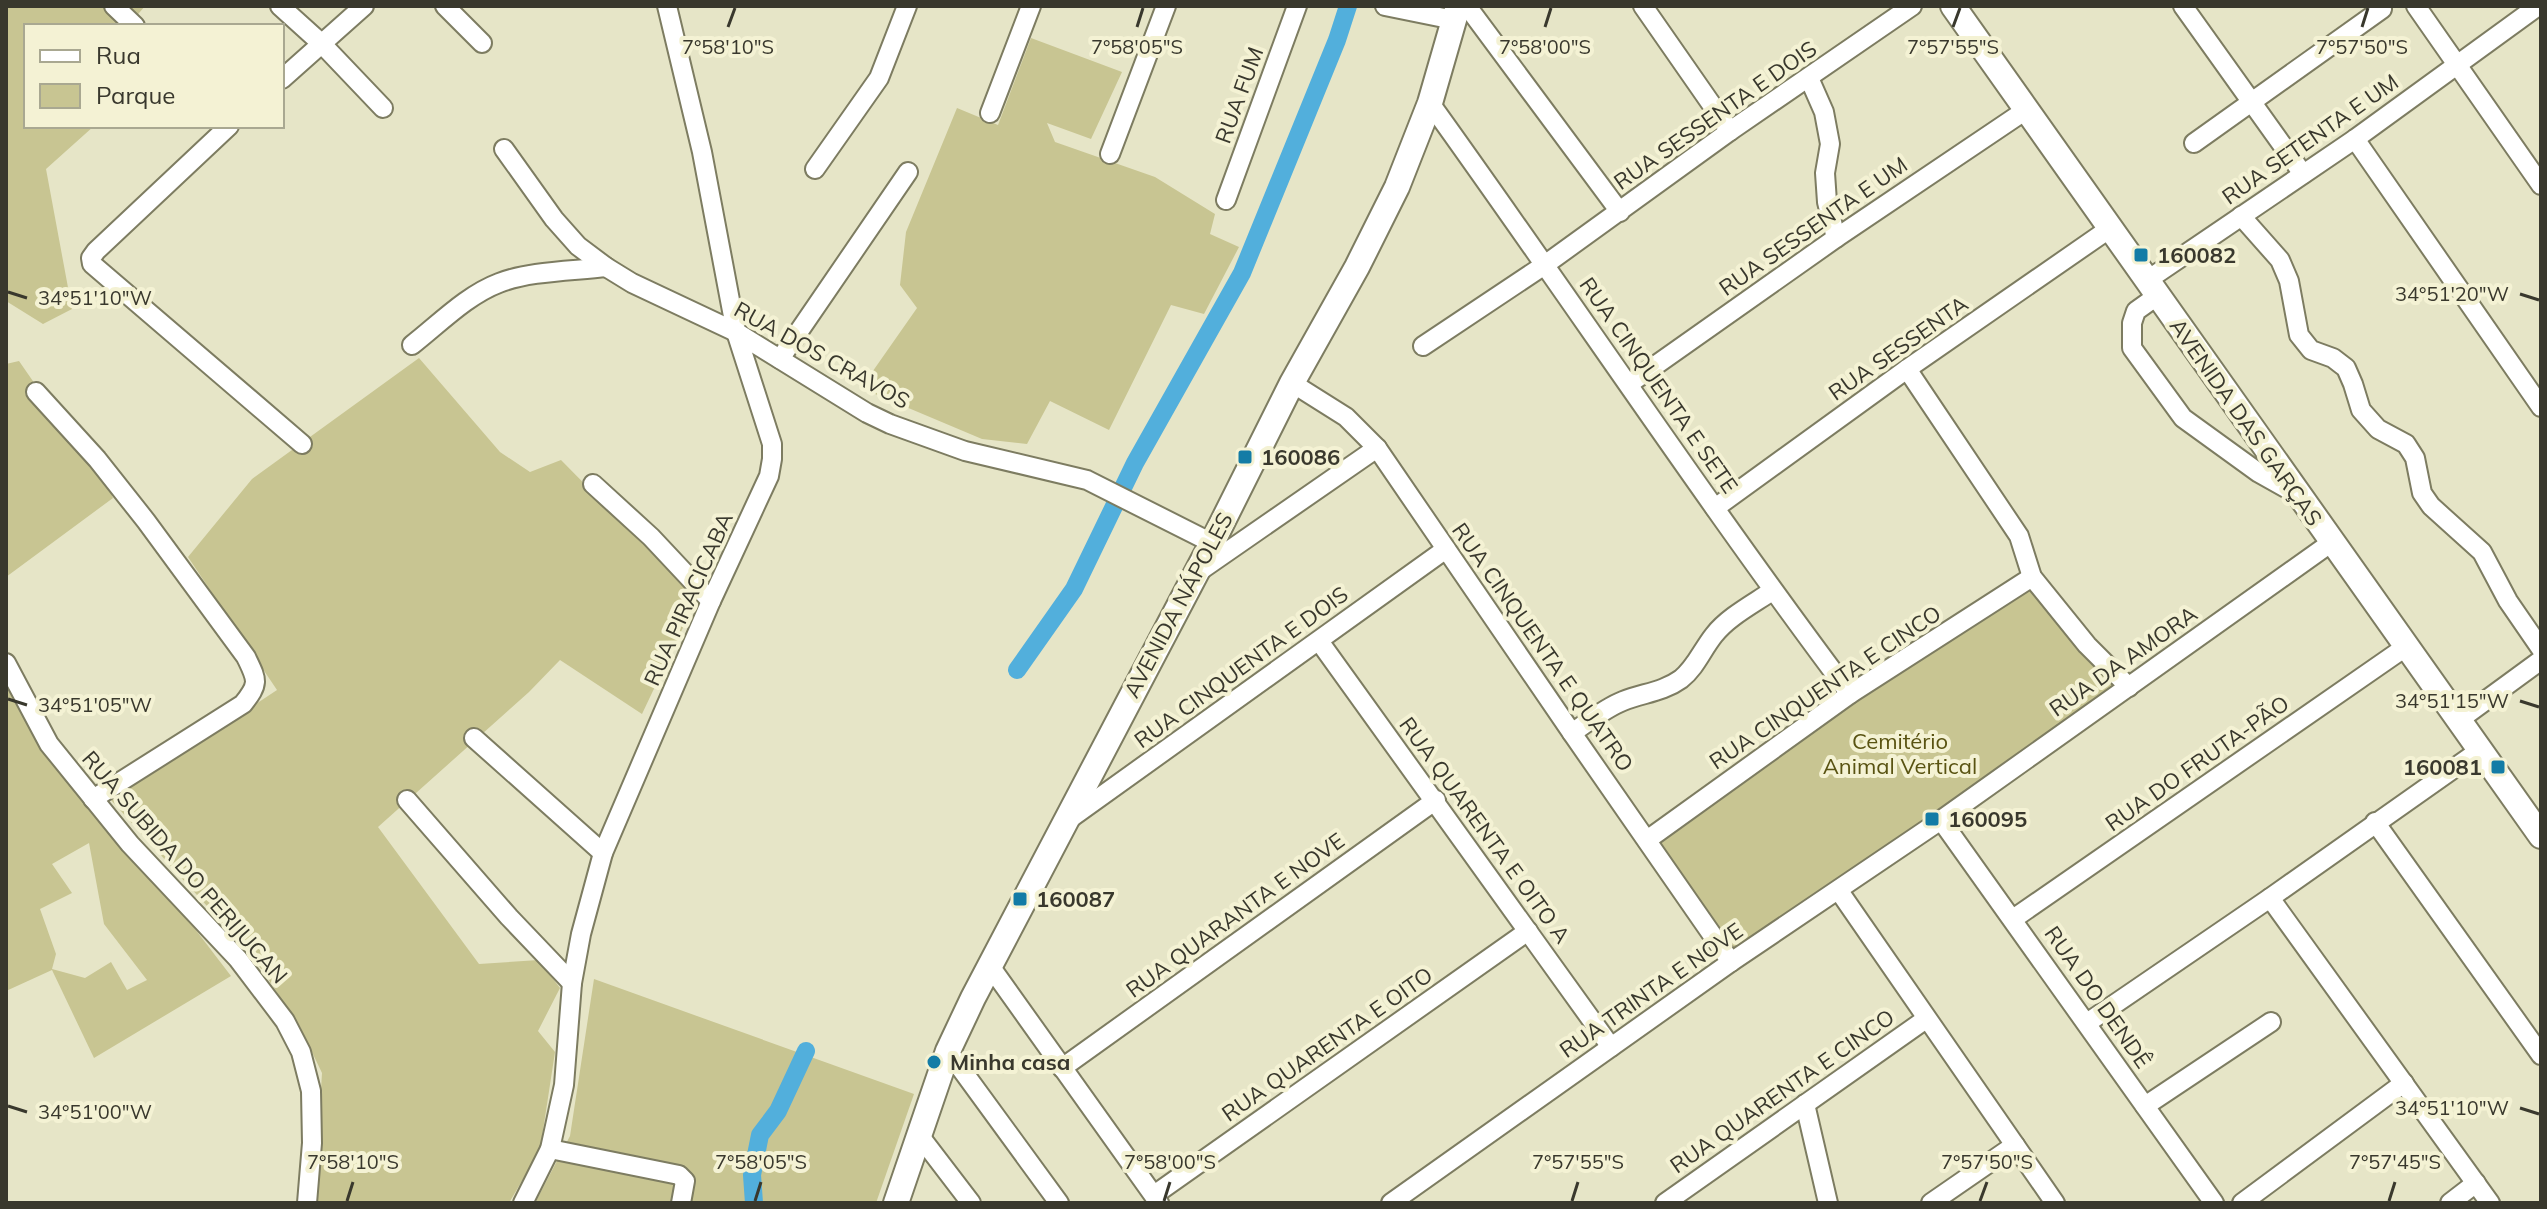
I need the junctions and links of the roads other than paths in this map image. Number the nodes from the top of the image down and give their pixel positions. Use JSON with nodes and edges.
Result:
{"nodes":[{"id":1,"x":114,"y":6,"type":"edge"},
{"id":2,"x":280,"y":6,"type":"edge"},
{"id":3,"x":364,"y":6,"type":"edge"},
{"id":4,"x":445,"y":6,"type":"edge"},
{"id":5,"x":667,"y":6,"type":"edge"},
{"id":6,"x":907,"y":6,"type":"edge"},
{"id":7,"x":1031,"y":6,"type":"edge"},
{"id":8,"x":1166,"y":6,"type":"edge"},
{"id":9,"x":1297,"y":6,"type":"edge"},
{"id":10,"x":1385,"y":6,"type":"edge"},
{"id":11,"x":1912,"y":6,"type":"edge"},
{"id":12,"x":1953,"y":6,"type":"edge"},
{"id":13,"x":2183,"y":6,"type":"edge"},
{"id":14,"x":2416,"y":6,"type":"edge"},
{"id":15,"x":2538,"y":6,"type":"edge"},
{"id":16,"x":1645,"y":7,"type":"edge"},
{"id":17,"x":2382,"y":9,"type":"dead end"},
{"id":18,"x":1460,"y":11,"type":"edge"},
{"id":19,"x":2517,"y":12,"type":"edge"},
{"id":20,"x":133,"y":24,"type":"edge"},
{"id":21,"x":482,"y":43,"type":"dead end"},
{"id":22,"x":322,"y":44,"type":"junction"},
{"id":23,"x":2457,"y":65,"type":"junction"},
{"id":24,"x":284,"y":77,"type":"edge"},
{"id":25,"x":1809,"y":78,"type":"junction"},
{"id":26,"x":2252,"y":102,"type":"junction"},
{"id":27,"x":1430,"y":103,"type":"junction"},
{"id":28,"x":383,"y":108,"type":"dead end"},
{"id":29,"x":2026,"y":110,"type":"junction"},
{"id":30,"x":990,"y":113,"type":"dead end"},
{"id":31,"x":227,"y":128,"type":"edge"},
{"id":32,"x":1730,"y":131,"type":"junction"},
{"id":33,"x":2355,"y":139,"type":"junction"},
{"id":34,"x":2194,"y":143,"type":"dead end"},
{"id":35,"x":504,"y":149,"type":"dead end"},
{"id":36,"x":1110,"y":154,"type":"dead end"},
{"id":37,"x":815,"y":169,"type":"dead end"},
{"id":38,"x":908,"y":172,"type":"dead end"},
{"id":39,"x":2303,"y":174,"type":"junction"},
{"id":40,"x":2541,"y":185,"type":"edge"},
{"id":41,"x":1226,"y":200,"type":"dead end"},
{"id":42,"x":1620,"y":212,"type":"junction"},
{"id":43,"x":2241,"y":216,"type":"junction"},
{"id":44,"x":2109,"y":229,"type":"junction"},
{"id":45,"x":1836,"y":238,"type":"junction"},
{"id":46,"x":1546,"y":264,"type":"junction"},
{"id":47,"x":606,"y":267,"type":"junction"},
{"id":48,"x":2152,"y":289,"type":"junction"},
{"id":49,"x":736,"y":332,"type":"junction"},
{"id":50,"x":412,"y":345,"type":"dead end"},
{"id":51,"x":1423,"y":346,"type":"dead end"},
{"id":52,"x":780,"y":359,"type":"junction"},
{"id":53,"x":1907,"y":369,"type":"junction"},
{"id":54,"x":1292,"y":383,"type":"junction"},
{"id":55,"x":1629,"y":384,"type":"junction"},
{"id":56,"x":36,"y":392,"type":"dead end"},
{"id":57,"x":2540,"y":405,"type":"edge"},
{"id":58,"x":302,"y":444,"type":"dead end"},
{"id":59,"x":1377,"y":448,"type":"junction"},
{"id":60,"x":593,"y":484,"type":"dead end"},
{"id":61,"x":2299,"y":495,"type":"junction"},
{"id":62,"x":1715,"y":508,"type":"junction"},
{"id":63,"x":2332,"y":542,"type":"junction"},
{"id":64,"x":1212,"y":543,"type":"junction"},
{"id":65,"x":1446,"y":549,"type":"junction"},
{"id":66,"x":1195,"y":573,"type":"junction"},
{"id":67,"x":2032,"y":577,"type":"junction"},
{"id":68,"x":1772,"y":591,"type":"junction"},
{"id":69,"x":711,"y":601,"type":"junction"},
{"id":70,"x":1319,"y":641,"type":"junction"},
{"id":71,"x":2407,"y":646,"type":"junction"},
{"id":72,"x":2541,"y":649,"type":"edge"},
{"id":73,"x":2541,"y":660,"type":"edge"},
{"id":74,"x":6,"y":663,"type":"edge"},
{"id":75,"x":2129,"y":687,"type":"junction"},
{"id":76,"x":1850,"y":694,"type":"junction"},
{"id":77,"x":2459,"y":720,"type":"junction"},
{"id":78,"x":1572,"y":733,"type":"junction"},
{"id":79,"x":474,"y":738,"type":"dead end"},
{"id":80,"x":2480,"y":750,"type":"junction"},
{"id":81,"x":93,"y":799,"type":"junction"},
{"id":82,"x":407,"y":800,"type":"dead end"},
{"id":83,"x":1436,"y":800,"type":"junction"},
{"id":84,"x":1941,"y":820,"type":"junction"},
{"id":85,"x":2375,"y":822,"type":"junction"},
{"id":86,"x":1063,"y":823,"type":"junction"},
{"id":87,"x":2541,"y":836,"type":"edge"},
{"id":88,"x":1647,"y":840,"type":"junction"},
{"id":89,"x":603,"y":853,"type":"junction"},
{"id":90,"x":1839,"y":891,"type":"junction"},
{"id":91,"x":2270,"y":898,"type":"junction"},
{"id":92,"x":2013,"y":919,"type":"junction"},
{"id":93,"x":1528,"y":931,"type":"junction"},
{"id":94,"x":1731,"y":962,"type":"junction"},
{"id":95,"x":990,"y":966,"type":"junction"},
{"id":96,"x":572,"y":983,"type":"junction"},
{"id":97,"x":1926,"y":1019,"type":"junction"},
{"id":98,"x":2271,"y":1022,"type":"dead end"},
{"id":99,"x":2087,"y":1023,"type":"junction"},
{"id":100,"x":1611,"y":1047,"type":"junction"},
{"id":101,"x":948,"y":1051,"type":"junction"},
{"id":102,"x":2541,"y":1055,"type":"edge"},
{"id":103,"x":1062,"y":1068,"type":"junction"},
{"id":104,"x":2404,"y":1083,"type":"junction"},
{"id":105,"x":1805,"y":1104,"type":"junction"},
{"id":106,"x":2145,"y":1106,"type":"junction"},
{"id":107,"x":919,"y":1135,"type":"junction"},
{"id":108,"x":2015,"y":1145,"type":"junction"},
{"id":109,"x":550,"y":1149,"type":"junction"},
{"id":110,"x":2476,"y":1183,"type":"junction"},
{"id":111,"x":1156,"y":1199,"type":"edge"},
{"id":112,"x":307,"y":1203,"type":"edge"},
{"id":113,"x":523,"y":1203,"type":"edge"},
{"id":114,"x":681,"y":1203,"type":"edge"},
{"id":115,"x":896,"y":1203,"type":"edge"},
{"id":116,"x":971,"y":1203,"type":"edge"},
{"id":117,"x":1059,"y":1203,"type":"edge"},
{"id":118,"x":1391,"y":1203,"type":"edge"},
{"id":119,"x":1665,"y":1203,"type":"edge"},
{"id":120,"x":1828,"y":1203,"type":"edge"},
{"id":121,"x":1931,"y":1203,"type":"edge"},
{"id":122,"x":2055,"y":1203,"type":"edge"},
{"id":123,"x":2214,"y":1203,"type":"edge"},
{"id":124,"x":2242,"y":1203,"type":"edge"},
{"id":125,"x":2450,"y":1203,"type":"edge"},
{"id":126,"x":2490,"y":1203,"type":"edge"}],
"edges":[{"from":1,"to":20,"type":"street"},
{"from":2,"to":22,"type":"street"},
{"from":3,"to":22,"type":"street"},
{"from":4,"to":21,"type":"street"},
{"from":5,"to":49,"type":"street","name":"RUA PIRACICABA"},
{"from":6,"to":37,"type":"street"},
{"from":7,"to":30,"type":"street"},
{"from":8,"to":36,"type":"street"},
{"from":9,"to":41,"type":"street","name":"RUA FUM"},
{"from":10,"to":18,"type":"street"},
{"from":11,"to":25,"type":"street","name":"RUA SESSENTA E DOIS"},
{"from":12,"to":29,"type":"main road","name":"AVENIDA DAS GARÇAS"},
{"from":13,"to":26,"type":"street"},
{"from":14,"to":23,"type":"street"},
{"from":15,"to":19,"type":"street","name":"RUA SETENTA E UM"},
{"from":16,"to":32,"type":"street"},
{"from":17,"to":26,"type":"street"},
{"from":18,"to":27,"type":"main road","name":"AVENIDA NÁPOLES"},
{"from":18,"to":42,"type":"street"},
{"from":19,"to":23,"type":"street","name":"RUA SETENTA E UM"},
{"from":22,"to":24,"type":"street"},
{"from":22,"to":28,"type":"street"},
{"from":23,"to":33,"type":"street","name":"RUA SETENTA E UM"},
{"from":23,"to":40,"type":"street"},
{"from":25,"to":32,"type":"street","name":"RUA SESSENTA E DOIS"},
{"from":25,"to":45,"type":"street"},
{"from":26,"to":34,"type":"street"},
{"from":26,"to":39,"type":"street"},
{"from":27,"to":46,"type":"street","name":"RUA CINQUENTA E SETE"},
{"from":27,"to":54,"type":"main road","name":"AVENIDA NÁPOLES"},
{"from":29,"to":44,"type":"main road","name":"AVENIDA DAS GARÇAS"},
{"from":29,"to":45,"type":"street","name":"RUA SESSENTA E UM"},
{"from":31,"to":58,"type":"street"},
{"from":32,"to":42,"type":"street","name":"RUA SESSENTA E DOIS"},
{"from":33,"to":39,"type":"street","name":"RUA SETENTA E UM"},
{"from":33,"to":57,"type":"street"},
{"from":35,"to":47,"type":"street","name":"RUA DOS CRAVOS"},
{"from":38,"to":52,"type":"street"},
{"from":39,"to":43,"type":"street","name":"RUA SETENTA E UM"},
{"from":42,"to":46,"type":"street","name":"RUA SESSENTA E DOIS"},
{"from":43,"to":48,"type":"street","name":"RUA SETENTA E UM"},
{"from":43,"to":72,"type":"street"},
{"from":44,"to":48,"type":"main road","name":"AVENIDA DAS GARÇAS"},
{"from":44,"to":53,"type":"street","name":"RUA SESSENTA"},
{"from":45,"to":55,"type":"street","name":"RUA SESSENTA E UM"},
{"from":46,"to":51,"type":"street","name":"RUA SESSENTA E DOIS"},
{"from":46,"to":55,"type":"street","name":"RUA CINQUENTA E SETE"},
{"from":47,"to":49,"type":"street","name":"RUA DOS CRAVOS"},
{"from":47,"to":50,"type":"street"},
{"from":48,"to":61,"type":"main road","name":"AVENIDA DAS GARÇAS"},
{"from":48,"to":61,"type":"street","name":"RUA SETENTA E UM"},
{"from":49,"to":52,"type":"street","name":"RUA DOS CRAVOS"},
{"from":49,"to":69,"type":"street","name":"RUA PIRACICABA"},
{"from":52,"to":64,"type":"street","name":"RUA DOS CRAVOS"},
{"from":53,"to":62,"type":"street","name":"RUA SESSENTA"},
{"from":53,"to":67,"type":"street"},
{"from":54,"to":59,"type":"street","name":"RUA CINQUENTA E QUATRO"},
{"from":54,"to":64,"type":"main road","name":"AVENIDA NÁPOLES"},
{"from":55,"to":62,"type":"street","name":"RUA CINQUENTA E SETE"},
{"from":56,"to":81,"type":"street"},
{"from":59,"to":65,"type":"street","name":"RUA CINQUENTA E QUATRO"},
{"from":59,"to":66,"type":"street"},
{"from":60,"to":69,"type":"street"},
{"from":61,"to":63,"type":"main road","name":"AVENIDA DAS GARÇAS"},
{"from":62,"to":68,"type":"street","name":"RUA CINQUENTA E SETE"},
{"from":63,"to":71,"type":"main road","name":"AVENIDA DAS GARÇAS"},
{"from":63,"to":75,"type":"street","name":"RUA DA AMORA"},
{"from":64,"to":66,"type":"main road","name":"AVENIDA NÁPOLES"},
{"from":65,"to":70,"type":"street","name":"RUA CINQUENTA E DOIS"},
{"from":65,"to":78,"type":"street","name":"RUA CINQUENTA E QUATRO"},
{"from":66,"to":86,"type":"main road","name":"AVENIDA NÁPOLES"},
{"from":67,"to":75,"type":"street"},
{"from":67,"to":76,"type":"street","name":"RUA CINQUENTA E CINCO"},
{"from":68,"to":76,"type":"street","name":"RUA CINQUENTA E SETE"},
{"from":68,"to":78,"type":"street"},
{"from":69,"to":89,"type":"street","name":"RUA PIRACICABA"},
{"from":70,"to":83,"type":"street","name":"RUA QUARENTA E OITO A"},
{"from":70,"to":86,"type":"street","name":"RUA CINQUENTA E DOIS"},
{"from":71,"to":77,"type":"main road","name":"AVENIDA DAS GARÇAS"},
{"from":71,"to":92,"type":"street","name":"RUA DO FRUTA-PÃO"},
{"from":73,"to":77,"type":"street"},
{"from":74,"to":81,"type":"street","name":"RUA SUBIDA DO PERIJUCAN"},
{"from":75,"to":84,"type":"street","name":"RUA DA AMORA"},
{"from":76,"to":88,"type":"street","name":"RUA CINQUENTA E CINCO"},
{"from":77,"to":80,"type":"main road","name":"AVENIDA DAS GARÇAS"},
{"from":78,"to":88,"type":"street","name":"RUA CINQUENTA E QUATRO"},
{"from":79,"to":89,"type":"street"},
{"from":80,"to":85,"type":"street"},
{"from":80,"to":87,"type":"main road","name":"AVENIDA DAS GARÇAS"},
{"from":81,"to":112,"type":"street","name":"RUA SUBIDA DO PERIJUCAN"},
{"from":82,"to":96,"type":"street"},
{"from":83,"to":93,"type":"street","name":"RUA QUARENTA E OITO A"},
{"from":83,"to":103,"type":"street","name":"RUA QUARANTA E NOVE"},
{"from":84,"to":90,"type":"street","name":"RUA TRINTA E NOVE"},
{"from":84,"to":92,"type":"street","name":"RUA DO DENDÊ"},
{"from":85,"to":91,"type":"street"},
{"from":85,"to":102,"type":"street"},
{"from":86,"to":95,"type":"main road","name":"AVENIDA NÁPOLES"},
{"from":88,"to":94,"type":"street","name":"RUA CINQUENTA E QUATRO"},
{"from":89,"to":96,"type":"street","name":"RUA PIRACICABA"},
{"from":90,"to":94,"type":"street","name":"RUA TRINTA E NOVE"},
{"from":90,"to":97,"type":"street"},
{"from":91,"to":99,"type":"street"},
{"from":91,"to":104,"type":"street"},
{"from":92,"to":99,"type":"street","name":"RUA DO DENDÊ"},
{"from":93,"to":100,"type":"street","name":"RUA QUARENTA E OITO A"},
{"from":93,"to":111,"type":"street","name":"RUA QUARENTA E OITO"},
{"from":94,"to":100,"type":"street","name":"RUA TRINTA E NOVE"},
{"from":95,"to":101,"type":"main road","name":"AVENIDA NÁPOLES"},
{"from":95,"to":103,"type":"street"},
{"from":96,"to":109,"type":"street","name":"RUA PIRACICABA"},
{"from":97,"to":105,"type":"street","name":"RUA QUARENTA E CINCO"},
{"from":97,"to":108,"type":"street"},
{"from":98,"to":106,"type":"street"},
{"from":99,"to":106,"type":"street","name":"RUA DO DENDÊ"},
{"from":100,"to":118,"type":"street","name":"RUA TRINTA E NOVE"},
{"from":101,"to":107,"type":"main road","name":"AVENIDA NÁPOLES"},
{"from":101,"to":117,"type":"street"},
{"from":103,"to":111,"type":"street"},
{"from":104,"to":110,"type":"street"},
{"from":104,"to":124,"type":"street"},
{"from":105,"to":119,"type":"street","name":"RUA QUARENTA E CINCO"},
{"from":105,"to":120,"type":"street"},
{"from":106,"to":123,"type":"street","name":"RUA DO DENDÊ"},
{"from":107,"to":115,"type":"main road","name":"AVENIDA NÁPOLES"},
{"from":107,"to":116,"type":"street"},
{"from":108,"to":121,"type":"street"},
{"from":108,"to":122,"type":"street"},
{"from":109,"to":113,"type":"street","name":"RUA PIRACICABA"},
{"from":109,"to":114,"type":"street"},
{"from":110,"to":125,"type":"street"},
{"from":110,"to":126,"type":"street"}]}
